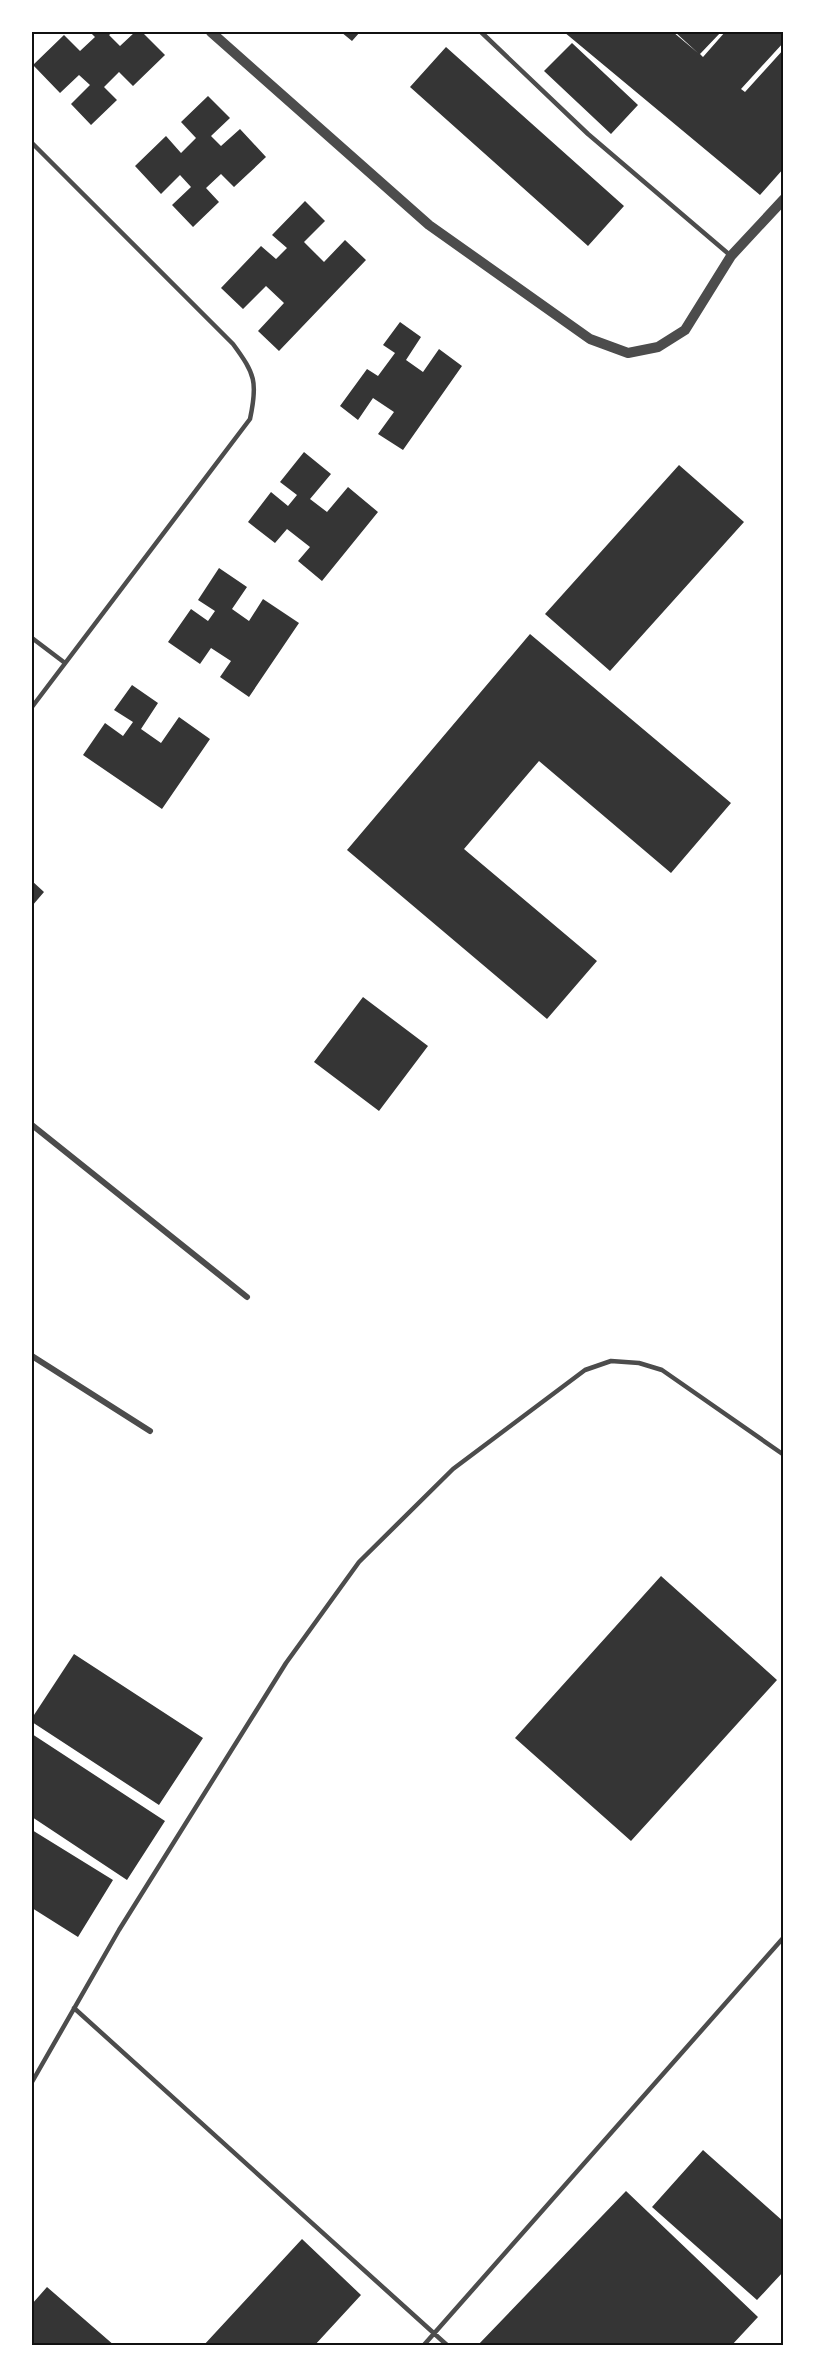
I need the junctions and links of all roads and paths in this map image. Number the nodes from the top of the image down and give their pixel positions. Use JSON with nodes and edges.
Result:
{"nodes":[{"id":1,"x":211,"y":32,"type":"edge"},
{"id":2,"x":481,"y":32,"type":"edge"},
{"id":3,"x":32,"y":143,"type":"edge"},
{"id":4,"x":783,"y":199,"type":"edge"},
{"id":5,"x":730,"y":256,"type":"junction"},
{"id":6,"x":32,"y":638,"type":"edge"},
{"id":7,"x":65,"y":663,"type":"junction"},
{"id":8,"x":32,"y":707,"type":"edge"},
{"id":9,"x":32,"y":1125,"type":"edge"},
{"id":10,"x":247,"y":1297,"type":"dead end"},
{"id":11,"x":32,"y":1356,"type":"edge"},
{"id":12,"x":150,"y":1431,"type":"dead end"},
{"id":13,"x":783,"y":1455,"type":"edge"},
{"id":14,"x":783,"y":1936,"type":"edge"},
{"id":15,"x":74,"y":2008,"type":"junction"},
{"id":16,"x":32,"y":2082,"type":"edge"},
{"id":17,"x":434,"y":2333,"type":"junction"},
{"id":18,"x":423,"y":2346,"type":"edge"},
{"id":19,"x":448,"y":2346,"type":"edge"}],
"edges":[{"from":1,"to":5,"type":"street"},
{"from":2,"to":5,"type":"lane"},
{"from":3,"to":7,"type":"lane"},
{"from":4,"to":5,"type":"street"},
{"from":6,"to":7,"type":"lane"},
{"from":7,"to":8,"type":"lane"},
{"from":9,"to":10,"type":"street"},
{"from":11,"to":12,"type":"street"},
{"from":13,"to":15,"type":"lane"},
{"from":14,"to":17,"type":"lane"},
{"from":15,"to":16,"type":"lane"},
{"from":15,"to":17,"type":"lane"},
{"from":17,"to":18,"type":"lane"},
{"from":17,"to":19,"type":"lane"}]}
